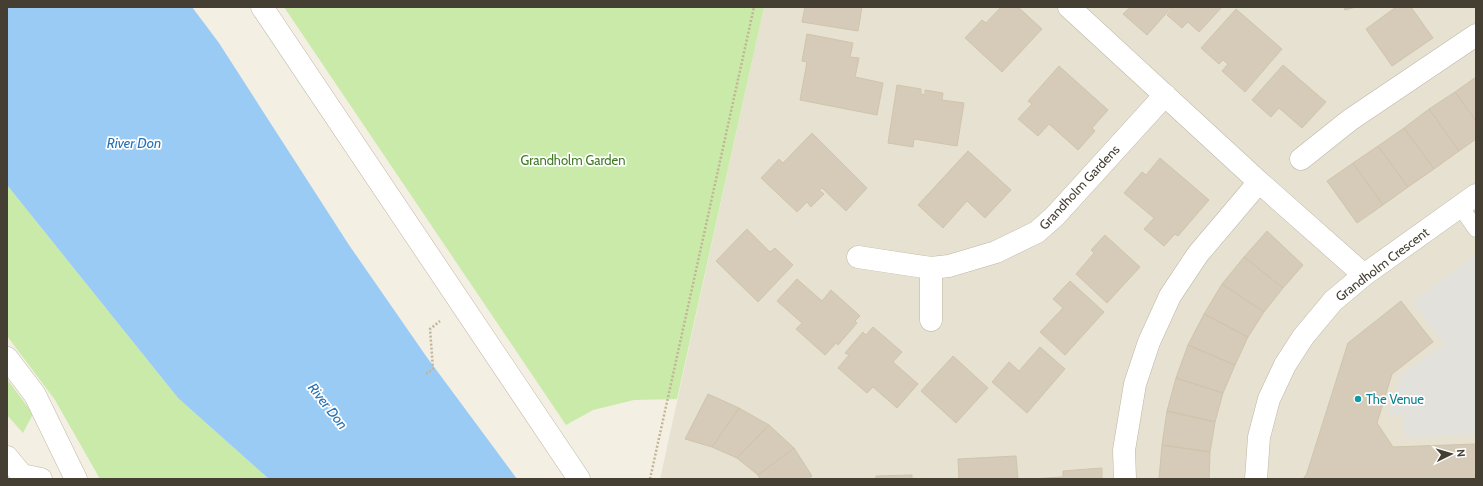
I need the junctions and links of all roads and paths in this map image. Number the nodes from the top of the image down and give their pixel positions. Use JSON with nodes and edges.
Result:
{"nodes":[{"id":1,"x":262,"y":7,"type":"edge"},
{"id":2,"x":754,"y":7,"type":"edge"},
{"id":3,"x":1069,"y":7,"type":"edge"},
{"id":4,"x":1476,"y":35,"type":"edge"},
{"id":5,"x":1165,"y":95,"type":"junction"},
{"id":6,"x":1301,"y":159,"type":"dead end"},
{"id":7,"x":1259,"y":182,"type":"junction"},
{"id":8,"x":1468,"y":200,"type":"edge"},
{"id":9,"x":1476,"y":229,"type":"edge"},
{"id":10,"x":858,"y":257,"type":"dead end"},
{"id":11,"x":931,"y":268,"type":"junction"},
{"id":12,"x":1364,"y":275,"type":"junction"},
{"id":13,"x":931,"y":320,"type":"dead end"},
{"id":14,"x":430,"y":329,"type":"dead end"},
{"id":15,"x":7,"y":358,"type":"edge"},
{"id":16,"x":426,"y":374,"type":"dead end"},
{"id":17,"x":7,"y":457,"type":"edge"},
{"id":18,"x":41,"y":479,"type":"edge"},
{"id":19,"x":76,"y":479,"type":"edge"},
{"id":20,"x":579,"y":479,"type":"edge"},
{"id":21,"x":650,"y":479,"type":"edge"},
{"id":22,"x":1125,"y":479,"type":"edge"},
{"id":23,"x":1256,"y":479,"type":"edge"}],
"edges":[{"from":1,"to":20,"type":"street"},
{"from":2,"to":21,"type":"path"},
{"from":3,"to":5,"type":"street"},
{"from":4,"to":6,"type":"street"},
{"from":5,"to":7,"type":"street"},
{"from":5,"to":11,"type":"street","name":"Grandholm Gardens"},
{"from":7,"to":12,"type":"street"},
{"from":7,"to":22,"type":"street"},
{"from":8,"to":9,"type":"lane"},
{"from":8,"to":12,"type":"street","name":"Grandholm Crescent"},
{"from":10,"to":11,"type":"street","name":"Grandholm Gardens"},
{"from":11,"to":13,"type":"street"},
{"from":12,"to":23,"type":"street","name":"Grandholm Crescent"},
{"from":14,"to":16,"type":"path"},
{"from":15,"to":19,"type":"street"},
{"from":17,"to":18,"type":"street"}]}
